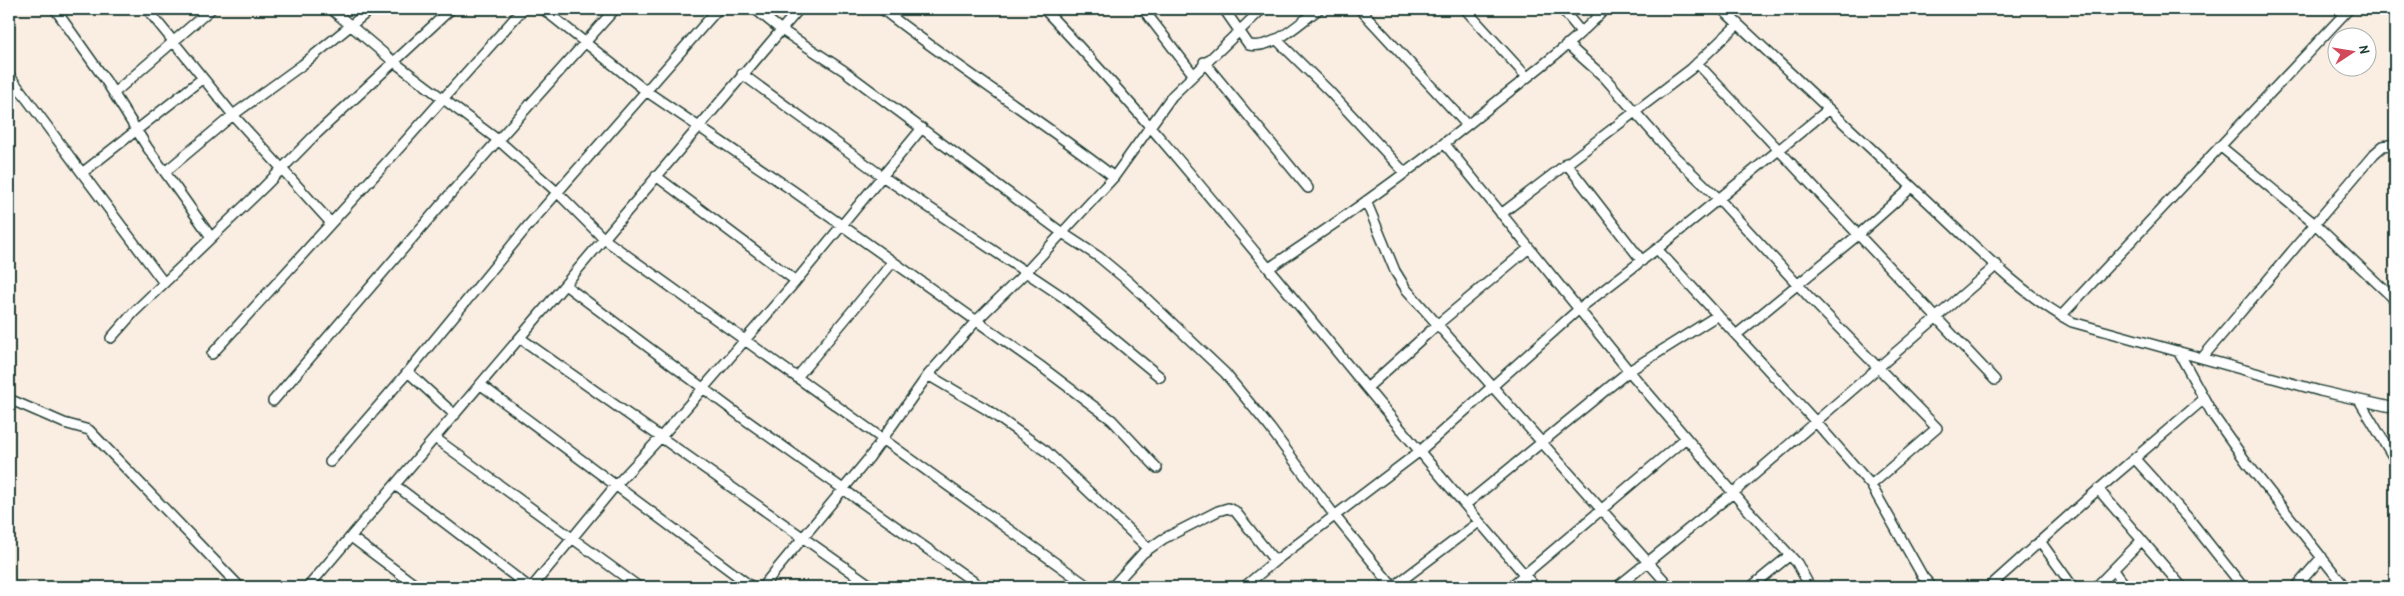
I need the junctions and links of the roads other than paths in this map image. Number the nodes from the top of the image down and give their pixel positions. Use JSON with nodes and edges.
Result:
{"nodes":[{"id":1,"x":55,"y":9,"type":"edge"},
{"id":2,"x":147,"y":9,"type":"edge"},
{"id":3,"x":211,"y":9,"type":"edge"},
{"id":4,"x":331,"y":9,"type":"edge"},
{"id":5,"x":370,"y":9,"type":"edge"},
{"id":6,"x":451,"y":9,"type":"edge"},
{"id":7,"x":523,"y":9,"type":"edge"},
{"id":8,"x":543,"y":9,"type":"edge"},
{"id":9,"x":615,"y":9,"type":"edge"},
{"id":10,"x":718,"y":9,"type":"edge"},
{"id":11,"x":755,"y":9,"type":"edge"},
{"id":12,"x":799,"y":9,"type":"edge"},
{"id":13,"x":882,"y":9,"type":"edge"},
{"id":14,"x":1044,"y":9,"type":"edge"},
{"id":15,"x":1143,"y":9,"type":"edge"},
{"id":16,"x":1224,"y":9,"type":"edge"},
{"id":17,"x":1262,"y":9,"type":"edge"},
{"id":18,"x":1319,"y":9,"type":"edge"},
{"id":19,"x":1360,"y":9,"type":"edge"},
{"id":20,"x":1465,"y":9,"type":"edge"},
{"id":21,"x":1562,"y":9,"type":"edge"},
{"id":22,"x":1605,"y":9,"type":"edge"},
{"id":23,"x":1722,"y":9,"type":"edge"},
{"id":24,"x":2349,"y":9,"type":"edge"},
{"id":25,"x":1738,"y":24,"type":"junction"},
{"id":26,"x":351,"y":26,"type":"junction"},
{"id":27,"x":780,"y":29,"type":"junction"},
{"id":28,"x":1238,"y":30,"type":"junction"},
{"id":29,"x":1581,"y":32,"type":"junction"},
{"id":30,"x":1276,"y":39,"type":"junction"},
{"id":31,"x":584,"y":42,"type":"junction"},
{"id":32,"x":174,"y":43,"type":"junction"},
{"id":33,"x":1567,"y":44,"type":"junction"},
{"id":34,"x":394,"y":62,"type":"junction"},
{"id":35,"x":1204,"y":62,"type":"junction"},
{"id":36,"x":1697,"y":63,"type":"junction"},
{"id":37,"x":742,"y":74,"type":"junction"},
{"id":38,"x":1193,"y":74,"type":"junction"},
{"id":39,"x":9,"y":75,"type":"edge"},
{"id":40,"x":1527,"y":77,"type":"junction"},
{"id":41,"x":203,"y":78,"type":"junction"},
{"id":42,"x":646,"y":92,"type":"junction"},
{"id":43,"x":114,"y":93,"type":"junction"},
{"id":44,"x":444,"y":98,"type":"junction"},
{"id":45,"x":1828,"y":109,"type":"junction"},
{"id":46,"x":1634,"y":111,"type":"junction"},
{"id":47,"x":234,"y":115,"type":"junction"},
{"id":48,"x":698,"y":126,"type":"junction"},
{"id":49,"x":1151,"y":126,"type":"junction"},
{"id":50,"x":1467,"y":126,"type":"junction"},
{"id":51,"x":922,"y":128,"type":"junction"},
{"id":52,"x":137,"y":132,"type":"junction"},
{"id":53,"x":498,"y":140,"type":"junction"},
{"id":54,"x":1444,"y":143,"type":"junction"},
{"id":55,"x":2395,"y":144,"type":"edge"},
{"id":56,"x":2220,"y":146,"type":"junction"},
{"id":57,"x":1779,"y":150,"type":"junction"},
{"id":58,"x":1566,"y":163,"type":"junction"},
{"id":59,"x":282,"y":168,"type":"junction"},
{"id":60,"x":165,"y":172,"type":"junction"},
{"id":61,"x":82,"y":173,"type":"junction"},
{"id":62,"x":1405,"y":173,"type":"junction"},
{"id":63,"x":656,"y":176,"type":"junction"},
{"id":64,"x":882,"y":176,"type":"junction"},
{"id":65,"x":1114,"y":177,"type":"junction"},
{"id":66,"x":1912,"y":187,"type":"junction"},
{"id":67,"x":1308,"y":188,"type":"dead end"},
{"id":68,"x":558,"y":193,"type":"junction"},
{"id":69,"x":1719,"y":199,"type":"junction"},
{"id":70,"x":1366,"y":202,"type":"junction"},
{"id":71,"x":1501,"y":214,"type":"junction"},
{"id":72,"x":331,"y":223,"type":"junction"},
{"id":73,"x":842,"y":225,"type":"junction"},
{"id":74,"x":2316,"y":225,"type":"junction"},
{"id":75,"x":1061,"y":232,"type":"junction"},
{"id":76,"x":1858,"y":235,"type":"junction"},
{"id":77,"x":211,"y":237,"type":"junction"},
{"id":78,"x":604,"y":239,"type":"junction"},
{"id":79,"x":1528,"y":249,"type":"junction"},
{"id":80,"x":1656,"y":249,"type":"junction"},
{"id":81,"x":1642,"y":261,"type":"junction"},
{"id":82,"x":892,"y":262,"type":"junction"},
{"id":83,"x":1997,"y":265,"type":"junction"},
{"id":84,"x":1269,"y":268,"type":"junction"},
{"id":85,"x":1025,"y":273,"type":"junction"},
{"id":86,"x":796,"y":281,"type":"junction"},
{"id":87,"x":164,"y":283,"type":"junction"},
{"id":88,"x":565,"y":285,"type":"junction"},
{"id":89,"x":1798,"y":285,"type":"junction"},
{"id":90,"x":2395,"y":300,"type":"edge"},
{"id":91,"x":1578,"y":309,"type":"junction"},
{"id":92,"x":1718,"y":315,"type":"junction"},
{"id":93,"x":2061,"y":316,"type":"junction"},
{"id":94,"x":1936,"y":318,"type":"junction"},
{"id":95,"x":976,"y":321,"type":"junction"},
{"id":96,"x":1438,"y":324,"type":"junction"},
{"id":97,"x":1736,"y":335,"type":"junction"},
{"id":98,"x":111,"y":338,"type":"dead end"},
{"id":99,"x":520,"y":338,"type":"junction"},
{"id":100,"x":744,"y":338,"type":"junction"},
{"id":101,"x":2178,"y":351,"type":"junction"},
{"id":102,"x":212,"y":354,"type":"dead end"},
{"id":103,"x":2202,"y":358,"type":"junction"},
{"id":104,"x":1879,"y":368,"type":"junction"},
{"id":105,"x":1629,"y":371,"type":"junction"},
{"id":106,"x":408,"y":372,"type":"junction"},
{"id":107,"x":928,"y":375,"type":"junction"},
{"id":108,"x":798,"y":376,"type":"junction"},
{"id":109,"x":1160,"y":377,"type":"dead end"},
{"id":110,"x":1995,"y":380,"type":"dead end"},
{"id":111,"x":481,"y":384,"type":"junction"},
{"id":112,"x":1492,"y":386,"type":"junction"},
{"id":113,"x":703,"y":387,"type":"junction"},
{"id":114,"x":1367,"y":388,"type":"junction"},
{"id":115,"x":9,"y":399,"type":"edge"},
{"id":116,"x":2204,"y":400,"type":"junction"},
{"id":117,"x":2358,"y":400,"type":"junction"},
{"id":118,"x":273,"y":401,"type":"dead end"},
{"id":119,"x":2393,"y":405,"type":"edge"},
{"id":120,"x":455,"y":415,"type":"junction"},
{"id":121,"x":1816,"y":421,"type":"junction"},
{"id":122,"x":661,"y":437,"type":"junction"},
{"id":123,"x":435,"y":438,"type":"junction"},
{"id":124,"x":1686,"y":438,"type":"junction"},
{"id":125,"x":882,"y":439,"type":"junction"},
{"id":126,"x":1542,"y":442,"type":"junction"},
{"id":127,"x":1420,"y":451,"type":"junction"},
{"id":128,"x":2135,"y":458,"type":"junction"},
{"id":129,"x":2395,"y":460,"type":"edge"},
{"id":130,"x":330,"y":462,"type":"dead end"},
{"id":131,"x":1157,"y":468,"type":"dead end"},
{"id":132,"x":395,"y":485,"type":"junction"},
{"id":133,"x":616,"y":485,"type":"junction"},
{"id":134,"x":1871,"y":485,"type":"junction"},
{"id":135,"x":842,"y":489,"type":"junction"},
{"id":136,"x":2098,"y":489,"type":"junction"},
{"id":137,"x":1733,"y":493,"type":"junction"},
{"id":138,"x":1465,"y":505,"type":"junction"},
{"id":139,"x":1603,"y":510,"type":"junction"},
{"id":140,"x":1335,"y":516,"type":"junction"},
{"id":141,"x":1479,"y":522,"type":"junction"},
{"id":142,"x":803,"y":536,"type":"junction"},
{"id":143,"x":351,"y":537,"type":"junction"},
{"id":144,"x":571,"y":538,"type":"junction"},
{"id":145,"x":2142,"y":540,"type":"junction"},
{"id":146,"x":2040,"y":541,"type":"junction"},
{"id":147,"x":1149,"y":549,"type":"junction"},
{"id":148,"x":1790,"y":555,"type":"junction"},
{"id":149,"x":2322,"y":557,"type":"junction"},
{"id":150,"x":1275,"y":561,"type":"junction"},
{"id":151,"x":1648,"y":562,"type":"junction"},
{"id":152,"x":2114,"y":570,"type":"junction"},
{"id":153,"x":1524,"y":575,"type":"junction"},
{"id":154,"x":240,"y":587,"type":"edge"},
{"id":155,"x":308,"y":587,"type":"edge"},
{"id":156,"x":418,"y":587,"type":"edge"},
{"id":157,"x":530,"y":587,"type":"edge"},
{"id":158,"x":639,"y":587,"type":"edge"},
{"id":159,"x":752,"y":587,"type":"edge"},
{"id":160,"x":762,"y":587,"type":"edge"},
{"id":161,"x":873,"y":587,"type":"edge"},
{"id":162,"x":981,"y":587,"type":"edge"},
{"id":163,"x":1089,"y":587,"type":"edge"},
{"id":164,"x":1112,"y":587,"type":"edge"},
{"id":165,"x":1244,"y":587,"type":"edge"},
{"id":166,"x":1393,"y":587,"type":"edge"},
{"id":167,"x":1510,"y":587,"type":"edge"},
{"id":168,"x":1535,"y":587,"type":"edge"},
{"id":169,"x":1617,"y":587,"type":"edge"},
{"id":170,"x":1670,"y":587,"type":"edge"},
{"id":171,"x":1751,"y":587,"type":"edge"},
{"id":172,"x":1810,"y":587,"type":"edge"},
{"id":173,"x":1932,"y":587,"type":"edge"},
{"id":174,"x":1988,"y":587,"type":"edge"},
{"id":175,"x":2073,"y":587,"type":"edge"},
{"id":176,"x":2096,"y":587,"type":"edge"},
{"id":177,"x":2126,"y":587,"type":"edge"},
{"id":178,"x":2182,"y":587,"type":"edge"},
{"id":179,"x":2243,"y":587,"type":"edge"},
{"id":180,"x":2296,"y":587,"type":"edge"},
{"id":181,"x":2345,"y":587,"type":"edge"}],
"edges":[{"from":1,"to":43,"type":"street"},
{"from":2,"to":32,"type":"street"},
{"from":3,"to":32,"type":"street"},
{"from":4,"to":26,"type":"street"},
{"from":5,"to":26,"type":"street"},
{"from":6,"to":34,"type":"street"},
{"from":7,"to":44,"type":"street"},
{"from":8,"to":31,"type":"street"},
{"from":9,"to":31,"type":"street"},
{"from":10,"to":42,"type":"street"},
{"from":11,"to":27,"type":"street"},
{"from":12,"to":27,"type":"street"},
{"from":13,"to":65,"type":"street"},
{"from":14,"to":49,"type":"street"},
{"from":15,"to":38,"type":"street"},
{"from":16,"to":28,"type":"street"},
{"from":17,"to":28,"type":"street"},
{"from":18,"to":30,"type":"street"},
{"from":19,"to":50,"type":"street"},
{"from":20,"to":40,"type":"street"},
{"from":21,"to":29,"type":"street"},
{"from":22,"to":29,"type":"street"},
{"from":23,"to":25,"type":"street"},
{"from":24,"to":56,"type":"street"},
{"from":25,"to":36,"type":"street"},
{"from":25,"to":45,"type":"street"},
{"from":26,"to":34,"type":"street"},
{"from":26,"to":47,"type":"street"},
{"from":27,"to":37,"type":"street"},
{"from":27,"to":51,"type":"street"},
{"from":28,"to":30,"type":"street"},
{"from":28,"to":35,"type":"street"},
{"from":29,"to":33,"type":"street"},
{"from":30,"to":62,"type":"street"},
{"from":31,"to":42,"type":"street"},
{"from":31,"to":53,"type":"street"},
{"from":32,"to":41,"type":"street"},
{"from":32,"to":43,"type":"street"},
{"from":33,"to":40,"type":"street"},
{"from":33,"to":46,"type":"street"},
{"from":34,"to":44,"type":"street"},
{"from":34,"to":59,"type":"street"},
{"from":35,"to":38,"type":"street"},
{"from":35,"to":67,"type":"street"},
{"from":36,"to":46,"type":"street"},
{"from":36,"to":57,"type":"street"},
{"from":37,"to":48,"type":"street"},
{"from":37,"to":64,"type":"street"},
{"from":38,"to":49,"type":"street"},
{"from":39,"to":61,"type":"street"},
{"from":40,"to":50,"type":"street"},
{"from":41,"to":47,"type":"street"},
{"from":41,"to":52,"type":"street"},
{"from":42,"to":48,"type":"street"},
{"from":42,"to":68,"type":"street"},
{"from":43,"to":52,"type":"street"},
{"from":44,"to":53,"type":"street"},
{"from":44,"to":72,"type":"street"},
{"from":45,"to":57,"type":"street"},
{"from":45,"to":66,"type":"street"},
{"from":46,"to":58,"type":"street"},
{"from":46,"to":69,"type":"street"},
{"from":47,"to":59,"type":"street"},
{"from":47,"to":60,"type":"street"},
{"from":48,"to":63,"type":"street"},
{"from":48,"to":73,"type":"street"},
{"from":49,"to":65,"type":"street"},
{"from":49,"to":84,"type":"street"},
{"from":50,"to":54,"type":"street"},
{"from":51,"to":64,"type":"street"},
{"from":51,"to":75,"type":"street"},
{"from":52,"to":60,"type":"street"},
{"from":52,"to":61,"type":"street"},
{"from":53,"to":68,"type":"street"},
{"from":53,"to":118,"type":"street"},
{"from":54,"to":62,"type":"street"},
{"from":54,"to":71,"type":"street"},
{"from":55,"to":74,"type":"street"},
{"from":56,"to":74,"type":"street"},
{"from":56,"to":93,"type":"street"},
{"from":57,"to":69,"type":"street"},
{"from":57,"to":76,"type":"street"},
{"from":58,"to":71,"type":"street"},
{"from":58,"to":81,"type":"street"},
{"from":59,"to":72,"type":"street"},
{"from":59,"to":77,"type":"street"},
{"from":60,"to":77,"type":"street"},
{"from":61,"to":87,"type":"street"},
{"from":62,"to":70,"type":"street"},
{"from":63,"to":78,"type":"street"},
{"from":63,"to":86,"type":"street"},
{"from":64,"to":73,"type":"street"},
{"from":64,"to":85,"type":"street"},
{"from":65,"to":75,"type":"street"},
{"from":66,"to":76,"type":"street"},
{"from":66,"to":83,"type":"street"},
{"from":68,"to":78,"type":"street"},
{"from":68,"to":106,"type":"street"},
{"from":69,"to":80,"type":"street"},
{"from":69,"to":89,"type":"street"},
{"from":70,"to":84,"type":"street"},
{"from":70,"to":96,"type":"street"},
{"from":71,"to":79,"type":"street"},
{"from":72,"to":102,"type":"street"},
{"from":73,"to":82,"type":"street"},
{"from":73,"to":86,"type":"street"},
{"from":74,"to":90,"type":"street"},
{"from":74,"to":103,"type":"street"},
{"from":75,"to":85,"type":"street"},
{"from":75,"to":140,"type":"street"},
{"from":76,"to":89,"type":"street"},
{"from":76,"to":94,"type":"street"},
{"from":77,"to":87,"type":"street"},
{"from":78,"to":88,"type":"street"},
{"from":78,"to":100,"type":"street"},
{"from":79,"to":91,"type":"street"},
{"from":79,"to":96,"type":"street"},
{"from":80,"to":81,"type":"street"},
{"from":80,"to":92,"type":"street"},
{"from":81,"to":91,"type":"street"},
{"from":82,"to":95,"type":"street"},
{"from":82,"to":108,"type":"street"},
{"from":83,"to":93,"type":"street"},
{"from":83,"to":94,"type":"street"},
{"from":84,"to":114,"type":"street"},
{"from":85,"to":95,"type":"street"},
{"from":85,"to":109,"type":"street"},
{"from":86,"to":100,"type":"street"},
{"from":87,"to":98,"type":"street"},
{"from":88,"to":99,"type":"street"},
{"from":88,"to":113,"type":"street"},
{"from":89,"to":97,"type":"street"},
{"from":89,"to":104,"type":"street"},
{"from":91,"to":105,"type":"street"},
{"from":91,"to":112,"type":"street"},
{"from":92,"to":97,"type":"street"},
{"from":92,"to":105,"type":"street"},
{"from":93,"to":101,"type":"street"},
{"from":94,"to":104,"type":"street"},
{"from":94,"to":110,"type":"street"},
{"from":95,"to":107,"type":"street"},
{"from":95,"to":131,"type":"street"},
{"from":96,"to":112,"type":"street"},
{"from":96,"to":114,"type":"street"},
{"from":97,"to":121,"type":"street"},
{"from":99,"to":111,"type":"street"},
{"from":99,"to":122,"type":"street"},
{"from":100,"to":108,"type":"street"},
{"from":100,"to":113,"type":"street"},
{"from":101,"to":103,"type":"street"},
{"from":101,"to":116,"type":"street"},
{"from":103,"to":117,"type":"street"},
{"from":104,"to":121,"type":"street"},
{"from":104,"to":134,"type":"street"},
{"from":105,"to":124,"type":"street"},
{"from":105,"to":126,"type":"street"},
{"from":106,"to":120,"type":"street"},
{"from":106,"to":130,"type":"street"},
{"from":107,"to":125,"type":"street"},
{"from":107,"to":147,"type":"street"},
{"from":108,"to":125,"type":"street"},
{"from":111,"to":120,"type":"street"},
{"from":111,"to":133,"type":"street"},
{"from":112,"to":126,"type":"street"},
{"from":112,"to":127,"type":"street"},
{"from":113,"to":122,"type":"street"},
{"from":113,"to":135,"type":"street"},
{"from":114,"to":127,"type":"street"},
{"from":115,"to":154,"type":"street"},
{"from":116,"to":128,"type":"street"},
{"from":116,"to":149,"type":"street"},
{"from":117,"to":119,"type":"street"},
{"from":117,"to":129,"type":"street"},
{"from":120,"to":123,"type":"street"},
{"from":121,"to":134,"type":"street"},
{"from":121,"to":137,"type":"street"},
{"from":122,"to":133,"type":"street"},
{"from":122,"to":142,"type":"street"},
{"from":123,"to":132,"type":"street"},
{"from":123,"to":144,"type":"street"},
{"from":124,"to":137,"type":"street"},
{"from":124,"to":139,"type":"street"},
{"from":125,"to":135,"type":"street"},
{"from":125,"to":163,"type":"street"},
{"from":126,"to":138,"type":"street"},
{"from":126,"to":139,"type":"street"},
{"from":127,"to":138,"type":"street"},
{"from":127,"to":140,"type":"street"},
{"from":128,"to":136,"type":"street"},
{"from":128,"to":179,"type":"street"},
{"from":132,"to":143,"type":"street"},
{"from":132,"to":157,"type":"street"},
{"from":133,"to":144,"type":"street"},
{"from":133,"to":159,"type":"street"},
{"from":134,"to":173,"type":"street"},
{"from":135,"to":142,"type":"street"},
{"from":135,"to":162,"type":"street"},
{"from":136,"to":145,"type":"street"},
{"from":136,"to":146,"type":"street"},
{"from":137,"to":148,"type":"street"},
{"from":137,"to":151,"type":"street"},
{"from":138,"to":141,"type":"street"},
{"from":139,"to":151,"type":"street"},
{"from":139,"to":153,"type":"street"},
{"from":140,"to":150,"type":"street"},
{"from":140,"to":166,"type":"street"},
{"from":141,"to":153,"type":"street"},
{"from":141,"to":166,"type":"street"},
{"from":142,"to":160,"type":"street"},
{"from":142,"to":161,"type":"street"},
{"from":143,"to":155,"type":"street"},
{"from":143,"to":156,"type":"street"},
{"from":144,"to":157,"type":"street"},
{"from":144,"to":158,"type":"street"},
{"from":145,"to":152,"type":"street"},
{"from":145,"to":178,"type":"street"},
{"from":146,"to":174,"type":"street"},
{"from":146,"to":175,"type":"street"},
{"from":147,"to":150,"type":"street"},
{"from":147,"to":164,"type":"street"},
{"from":148,"to":171,"type":"street"},
{"from":148,"to":172,"type":"street"},
{"from":149,"to":180,"type":"street"},
{"from":149,"to":181,"type":"street"},
{"from":150,"to":165,"type":"street"},
{"from":151,"to":169,"type":"street"},
{"from":151,"to":170,"type":"street"},
{"from":152,"to":176,"type":"street"},
{"from":152,"to":177,"type":"street"},
{"from":153,"to":167,"type":"street"},
{"from":153,"to":168,"type":"street"}]}
